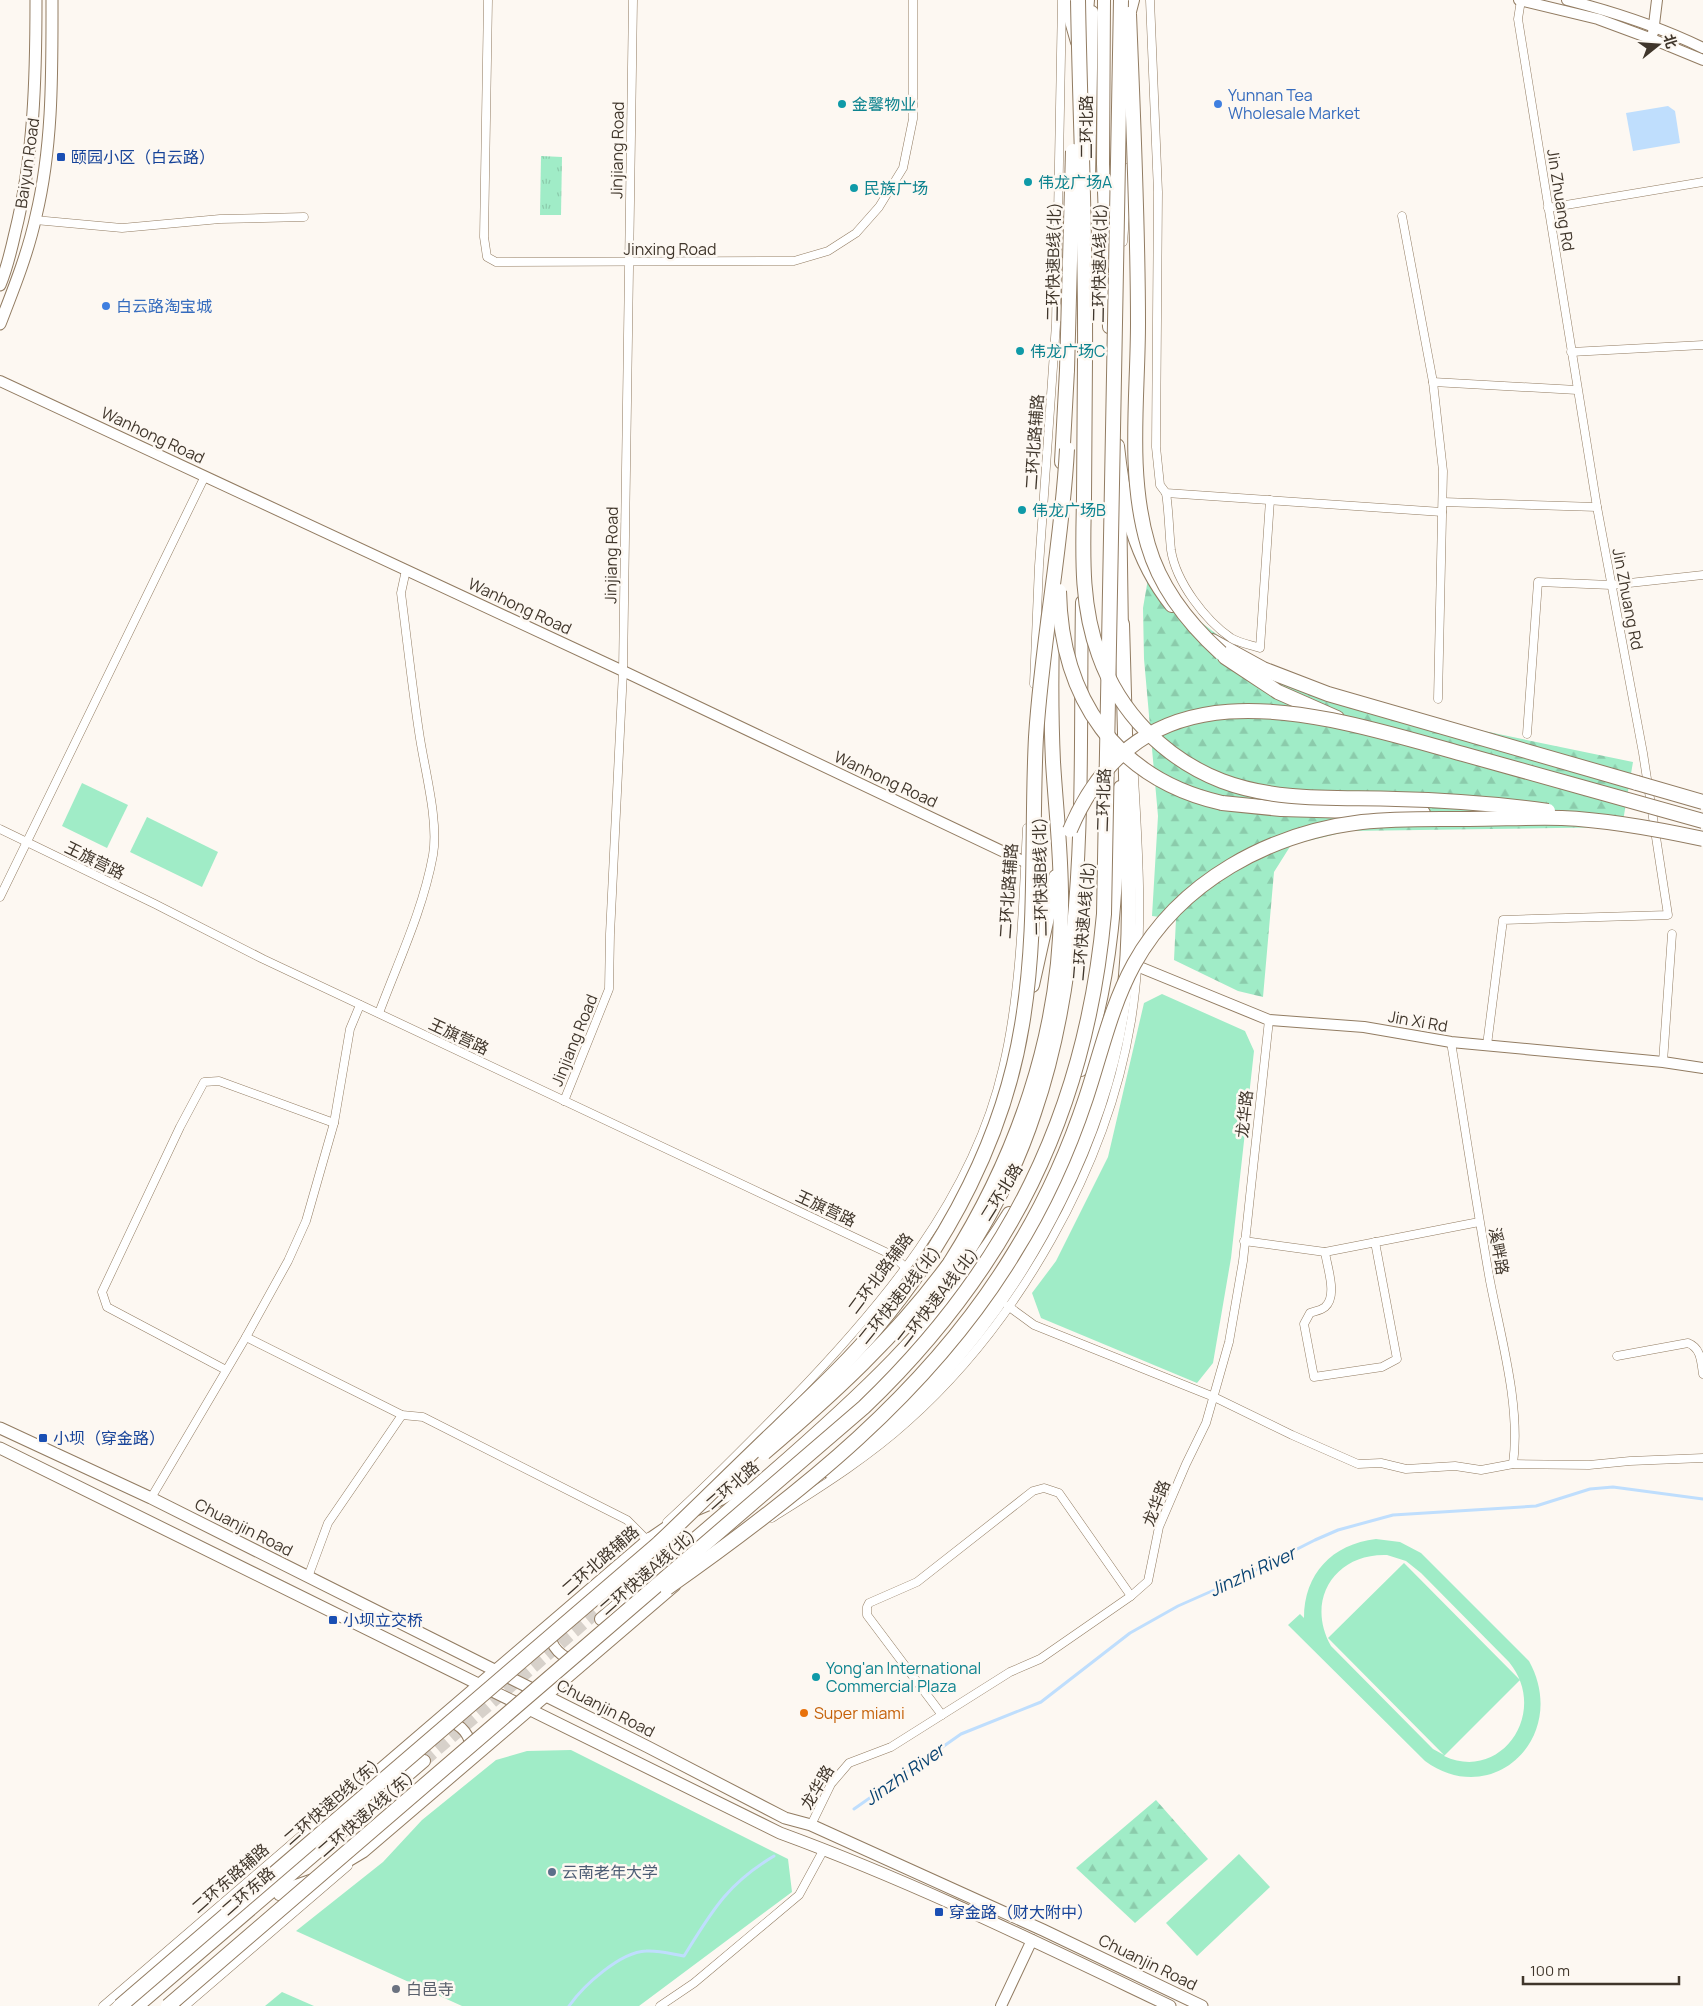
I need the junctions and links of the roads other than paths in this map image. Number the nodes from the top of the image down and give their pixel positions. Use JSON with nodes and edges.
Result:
{"nodes":[{"id":1,"x":36,"y":0,"type":"edge"},
{"id":2,"x":52,"y":0,"type":"edge"},
{"id":3,"x":488,"y":0,"type":"edge"},
{"id":4,"x":633,"y":0,"type":"edge"},
{"id":5,"x":913,"y":0,"type":"edge"},
{"id":6,"x":1062,"y":0,"type":"edge"},
{"id":7,"x":1070,"y":0,"type":"edge"},
{"id":8,"x":1077,"y":0,"type":"edge"},
{"id":9,"x":1087,"y":0,"type":"edge"},
{"id":10,"x":1092,"y":0,"type":"edge"},
{"id":11,"x":1104,"y":0,"type":"edge"},
{"id":12,"x":1120,"y":0,"type":"edge"},
{"id":13,"x":1128,"y":0,"type":"edge"},
{"id":14,"x":1133,"y":0,"type":"edge"},
{"id":15,"x":1150,"y":0,"type":"edge"},
{"id":16,"x":1520,"y":0,"type":"edge"},
{"id":17,"x":1567,"y":0,"type":"edge"},
{"id":18,"x":1657,"y":0,"type":"edge"},
{"id":19,"x":1654,"y":27,"type":"junction"},
{"id":20,"x":1652,"y":38,"type":"junction"},
{"id":21,"x":1703,"y":48,"type":"edge"},
{"id":22,"x":1082,"y":59,"type":"junction"},
{"id":23,"x":1703,"y":60,"type":"edge"},
{"id":24,"x":1091,"y":104,"type":"junction"},
{"id":25,"x":1703,"y":184,"type":"edge"},
{"id":26,"x":1548,"y":208,"type":"junction"},
{"id":27,"x":1402,"y":216,"type":"dead end"},
{"id":28,"x":304,"y":217,"type":"dead end"},
{"id":29,"x":35,"y":220,"type":"junction"},
{"id":30,"x":629,"y":263,"type":"junction"},
{"id":31,"x":0,"y":285,"type":"edge"},
{"id":32,"x":0,"y":324,"type":"edge"},
{"id":33,"x":1703,"y":345,"type":"edge"},
{"id":34,"x":1571,"y":352,"type":"junction"},
{"id":35,"x":0,"y":381,"type":"edge"},
{"id":36,"x":1433,"y":382,"type":"junction"},
{"id":37,"x":1577,"y":390,"type":"junction"},
{"id":38,"x":1114,"y":402,"type":"junction"},
{"id":39,"x":205,"y":476,"type":"junction"},
{"id":40,"x":1166,"y":493,"type":"junction"},
{"id":41,"x":1270,"y":500,"type":"junction"},
{"id":42,"x":1442,"y":502,"type":"junction"},
{"id":43,"x":1597,"y":507,"type":"junction"},
{"id":44,"x":1442,"y":512,"type":"junction"},
{"id":45,"x":1062,"y":520,"type":"junction"},
{"id":46,"x":406,"y":570,"type":"junction"},
{"id":47,"x":1703,"y":575,"type":"edge"},
{"id":48,"x":1611,"y":585,"type":"junction"},
{"id":49,"x":1122,"y":624,"type":"junction"},
{"id":50,"x":623,"y":671,"type":"junction"},
{"id":51,"x":1438,"y":699,"type":"dead end"},
{"id":52,"x":1386,"y":733,"type":"junction"},
{"id":53,"x":1527,"y":734,"type":"dead end"},
{"id":54,"x":1703,"y":802,"type":"edge"},
{"id":55,"x":1550,"y":818,"type":"junction"},
{"id":56,"x":1703,"y":820,"type":"edge"},
{"id":57,"x":0,"y":829,"type":"edge"},
{"id":58,"x":1694,"y":837,"type":"edge"},
{"id":59,"x":28,"y":842,"type":"junction"},
{"id":60,"x":1025,"y":862,"type":"junction"},
{"id":61,"x":0,"y":897,"type":"edge"},
{"id":62,"x":1672,"y":934,"type":"dead end"},
{"id":63,"x":1137,"y":966,"type":"junction"},
{"id":64,"x":360,"y":1005,"type":"junction"},
{"id":65,"x":379,"y":1013,"type":"junction"},
{"id":66,"x":1269,"y":1020,"type":"junction"},
{"id":67,"x":1451,"y":1042,"type":"junction"},
{"id":68,"x":1018,"y":1045,"type":"junction"},
{"id":69,"x":1487,"y":1045,"type":"junction"},
{"id":70,"x":1663,"y":1062,"type":"junction"},
{"id":71,"x":1703,"y":1068,"type":"edge"},
{"id":72,"x":564,"y":1101,"type":"junction"},
{"id":73,"x":334,"y":1123,"type":"junction"},
{"id":74,"x":1479,"y":1222,"type":"junction"},
{"id":75,"x":1244,"y":1242,"type":"junction"},
{"id":76,"x":1375,"y":1242,"type":"junction"},
{"id":77,"x":1325,"y":1252,"type":"junction"},
{"id":78,"x":906,"y":1268,"type":"junction"},
{"id":79,"x":1008,"y":1306,"type":"junction"},
{"id":80,"x":246,"y":1337,"type":"junction"},
{"id":81,"x":1617,"y":1356,"type":"dead end"},
{"id":82,"x":226,"y":1370,"type":"junction"},
{"id":83,"x":1703,"y":1374,"type":"edge"},
{"id":84,"x":1214,"y":1397,"type":"junction"},
{"id":85,"x":402,"y":1415,"type":"junction"},
{"id":86,"x":0,"y":1428,"type":"edge"},
{"id":87,"x":0,"y":1448,"type":"edge"},
{"id":88,"x":1703,"y":1458,"type":"edge"},
{"id":89,"x":1513,"y":1464,"type":"junction"},
{"id":90,"x":745,"y":1490,"type":"junction"},
{"id":91,"x":151,"y":1498,"type":"junction"},
{"id":92,"x":773,"y":1510,"type":"junction"},
{"id":93,"x":653,"y":1542,"type":"junction"},
{"id":94,"x":308,"y":1577,"type":"junction"},
{"id":95,"x":680,"y":1581,"type":"junction"},
{"id":96,"x":1131,"y":1596,"type":"junction"},
{"id":97,"x":599,"y":1616,"type":"tunnel mouth"},
{"id":98,"x":562,"y":1620,"type":"junction"},
{"id":99,"x":588,"y":1653,"type":"junction"},
{"id":100,"x":495,"y":1670,"type":"junction"},
{"id":101,"x":478,"y":1685,"type":"junction"},
{"id":102,"x":546,"y":1696,"type":"junction"},
{"id":103,"x":529,"y":1710,"type":"junction"},
{"id":104,"x":942,"y":1715,"type":"junction"},
{"id":105,"x":429,"y":1726,"type":"junction"},
{"id":106,"x":426,"y":1764,"type":"tunnel mouth"},
{"id":107,"x":463,"y":1767,"type":"junction"},
{"id":108,"x":339,"y":1804,"type":"junction"},
{"id":109,"x":811,"y":1825,"type":"junction"},
{"id":110,"x":372,"y":1845,"type":"junction"},
{"id":111,"x":824,"y":1849,"type":"junction"},
{"id":112,"x":276,"y":1892,"type":"junction"},
{"id":113,"x":1032,"y":1940,"type":"junction"},
{"id":114,"x":103,"y":2006,"type":"edge"},
{"id":115,"x":120,"y":2006,"type":"edge"},
{"id":116,"x":138,"y":2006,"type":"edge"},
{"id":117,"x":150,"y":2006,"type":"edge"},
{"id":118,"x":168,"y":2006,"type":"edge"},
{"id":119,"x":185,"y":2006,"type":"edge"},
{"id":120,"x":660,"y":2006,"type":"edge"},
{"id":121,"x":1001,"y":2006,"type":"edge"},
{"id":122,"x":1170,"y":2006,"type":"edge"},
{"id":123,"x":1202,"y":2006,"type":"edge"}],
"edges":[{"from":1,"to":31,"type":"main road","name":"Baiyun Road"},
{"from":2,"to":29,"type":"main road","name":"Baiyun Road"},
{"from":3,"to":30,"type":"street","name":"Jinxing Road"},
{"from":4,"to":30,"type":"street","name":"Jinjiang Road"},
{"from":5,"to":30,"type":"street","name":"Jinxing Road"},
{"from":6,"to":60,"type":"street","name":"二环北路辅路"},
{"from":7,"to":22,"type":"main road"},
{"from":8,"to":58,"type":"highway","bridge":true},
{"from":8,"to":93,"type":"highway","name":"二环快速B线(北)","bridge":true},
{"from":9,"to":22,"type":"highway"},
{"from":10,"to":24,"type":"main road","name":"二环北路"},
{"from":11,"to":24,"type":"main road","name":"二环北路"},
{"from":12,"to":99,"type":"highway","name":"二环快速A线(北)","bridge":true},
{"from":13,"to":52,"type":"highway","bridge":true},
{"from":14,"to":24,"type":"main road"},
{"from":14,"to":38,"type":"street"},
{"from":15,"to":40,"type":"street"},
{"from":16,"to":20,"type":"street"},
{"from":16,"to":26,"type":"street","name":"Jin Zhuang Rd"},
{"from":17,"to":19,"type":"street"},
{"from":18,"to":19,"type":"street"},
{"from":19,"to":20,"type":"street"},
{"from":19,"to":21,"type":"street"},
{"from":20,"to":23,"type":"street"},
{"from":22,"to":24,"type":"highway"},
{"from":24,"to":38,"type":"main road","name":"二环北路"},
{"from":24,"to":45,"type":"highway","bridge":true},
{"from":24,"to":90,"type":"main road","name":"二环北路"},
{"from":25,"to":26,"type":"street"},
{"from":26,"to":34,"type":"street","name":"Jin Zhuang Rd"},
{"from":27,"to":36,"type":"street"},
{"from":28,"to":29,"type":"street"},
{"from":29,"to":32,"type":"main road","name":"Baiyun Road"},
{"from":30,"to":50,"type":"street","name":"Jinjiang Road"},
{"from":33,"to":34,"type":"street"},
{"from":34,"to":37,"type":"street","name":"Jin Zhuang Rd"},
{"from":35,"to":39,"type":"street","name":"Wanhong Road"},
{"from":36,"to":37,"type":"street"},
{"from":36,"to":42,"type":"street"},
{"from":37,"to":43,"type":"street","name":"Jin Zhuang Rd"},
{"from":38,"to":49,"type":"main road","name":"二环北路"},
{"from":38,"to":54,"type":"highway","bridge":true},
{"from":39,"to":46,"type":"street","name":"Wanhong Road"},
{"from":39,"to":59,"type":"street"},
{"from":40,"to":41,"type":"street"},
{"from":40,"to":41,"type":"street"},
{"from":41,"to":44,"type":"street"},
{"from":42,"to":43,"type":"street"},
{"from":42,"to":44,"type":"street"},
{"from":43,"to":48,"type":"street","name":"Jin Zhuang Rd"},
{"from":44,"to":51,"type":"street"},
{"from":45,"to":55,"type":"highway","bridge":true},
{"from":45,"to":68,"type":"highway","bridge":true},
{"from":46,"to":50,"type":"street","name":"Wanhong Road"},
{"from":46,"to":65,"type":"street"},
{"from":47,"to":48,"type":"street"},
{"from":48,"to":53,"type":"street"},
{"from":48,"to":69,"type":"street","name":"Jin Zhuang Rd"},
{"from":49,"to":63,"type":"street"},
{"from":49,"to":90,"type":"main road","name":"二环北路"},
{"from":49,"to":92,"type":"highway","bridge":true},
{"from":50,"to":60,"type":"street","name":"Wanhong Road"},
{"from":50,"to":72,"type":"street","name":"Jinjiang Road"},
{"from":52,"to":56,"type":"highway","bridge":true},
{"from":52,"to":68,"type":"highway","bridge":true},
{"from":55,"to":58,"type":"highway","bridge":true},
{"from":55,"to":92,"type":"highway","bridge":true},
{"from":57,"to":59,"type":"street","name":"王旗营路"},
{"from":59,"to":61,"type":"street"},
{"from":59,"to":64,"type":"street","name":"王旗营路"},
{"from":60,"to":78,"type":"street","name":"二环北路辅路"},
{"from":62,"to":70,"type":"street"},
{"from":63,"to":66,"type":"street","name":"Jin Xi Rd"},
{"from":63,"to":79,"type":"street"},
{"from":64,"to":65,"type":"street","name":"王旗营路"},
{"from":64,"to":73,"type":"street"},
{"from":65,"to":72,"type":"street","name":"王旗营路"},
{"from":66,"to":67,"type":"street","name":"Jin Xi Rd"},
{"from":66,"to":75,"type":"street","name":"龙华路"},
{"from":67,"to":69,"type":"street","name":"Jin Xi Rd"},
{"from":67,"to":74,"type":"street","name":"溪畔路"},
{"from":68,"to":93,"type":"highway","bridge":true},
{"from":69,"to":70,"type":"street","name":"Jin Xi Rd"},
{"from":70,"to":71,"type":"street","name":"Jin Xi Rd"},
{"from":72,"to":78,"type":"street","name":"王旗营路"},
{"from":73,"to":80,"type":"street"},
{"from":73,"to":82,"type":"street"},
{"from":74,"to":76,"type":"street"},
{"from":74,"to":89,"type":"street","name":"溪畔路"},
{"from":75,"to":77,"type":"street"},
{"from":75,"to":84,"type":"street","name":"龙华路"},
{"from":76,"to":77,"type":"street"},
{"from":76,"to":77,"type":"street"},
{"from":78,"to":93,"type":"street","name":"二环北路辅路"},
{"from":79,"to":84,"type":"street"},
{"from":79,"to":95,"type":"street"},
{"from":80,"to":82,"type":"street"},
{"from":80,"to":85,"type":"street"},
{"from":81,"to":83,"type":"street"},
{"from":82,"to":91,"type":"street"},
{"from":84,"to":89,"type":"street"},
{"from":84,"to":96,"type":"street","name":"龙华路"},
{"from":85,"to":93,"type":"street"},
{"from":85,"to":94,"type":"street"},
{"from":86,"to":91,"type":"main road","name":"Chuanjin Road"},
{"from":87,"to":101,"type":"main road","name":"Chuanjin Road"},
{"from":88,"to":89,"type":"street"},
{"from":90,"to":93,"type":"street"},
{"from":90,"to":95,"type":"street"},
{"from":90,"to":97,"type":"main road","name":"二环北路"},
{"from":91,"to":94,"type":"main road","name":"Chuanjin Road"},
{"from":92,"to":99,"type":"highway","bridge":true},
{"from":93,"to":98,"type":"highway","name":"二环快速B线(北)","bridge":true},
{"from":94,"to":100,"type":"main road","name":"Chuanjin Road"},
{"from":95,"to":99,"type":"street"},
{"from":96,"to":104,"type":"street","name":"龙华路"},
{"from":96,"to":104,"type":"street"},
{"from":98,"to":99,"type":"street"},
{"from":98,"to":100,"type":"street","name":"二环东路辅路"},
{"from":98,"to":115,"type":"highway","name":"二环快速B线(东)","bridge":true},
{"from":99,"to":102,"type":"street"},
{"from":99,"to":118,"type":"highway","name":"二环快速A线(东)","bridge":true},
{"from":100,"to":101,"type":"street","name":"二环东路辅路"},
{"from":100,"to":102,"type":"main road","name":"Chuanjin Road"},
{"from":101,"to":103,"type":"main road","name":"Chuanjin Road"},
{"from":101,"to":105,"type":"street","name":"二环东路辅路"},
{"from":102,"to":103,"type":"street"},
{"from":102,"to":109,"type":"main road","name":"Chuanjin Road"},
{"from":103,"to":107,"type":"street"},
{"from":103,"to":111,"type":"main road","name":"Chuanjin Road"},
{"from":104,"to":109,"type":"street","name":"龙华路"},
{"from":105,"to":107,"type":"street"},
{"from":105,"to":108,"type":"street","name":"二环东路辅路"},
{"from":106,"to":112,"type":"main road","name":"二环东路"},
{"from":107,"to":110,"type":"street"},
{"from":108,"to":112,"type":"street"},
{"from":108,"to":114,"type":"street","name":"二环东路辅路"},
{"from":109,"to":123,"type":"main road","name":"Chuanjin Road"},
{"from":110,"to":112,"type":"street"},
{"from":110,"to":119,"type":"street"},
{"from":111,"to":113,"type":"main road","name":"Chuanjin Road"},
{"from":111,"to":120,"type":"street"},
{"from":112,"to":116,"type":"main road","name":"二环东路"},
{"from":112,"to":117,"type":"main road","name":"二环东路"},
{"from":113,"to":121,"type":"street"},
{"from":113,"to":122,"type":"main road","name":"Chuanjin Road"}]}
